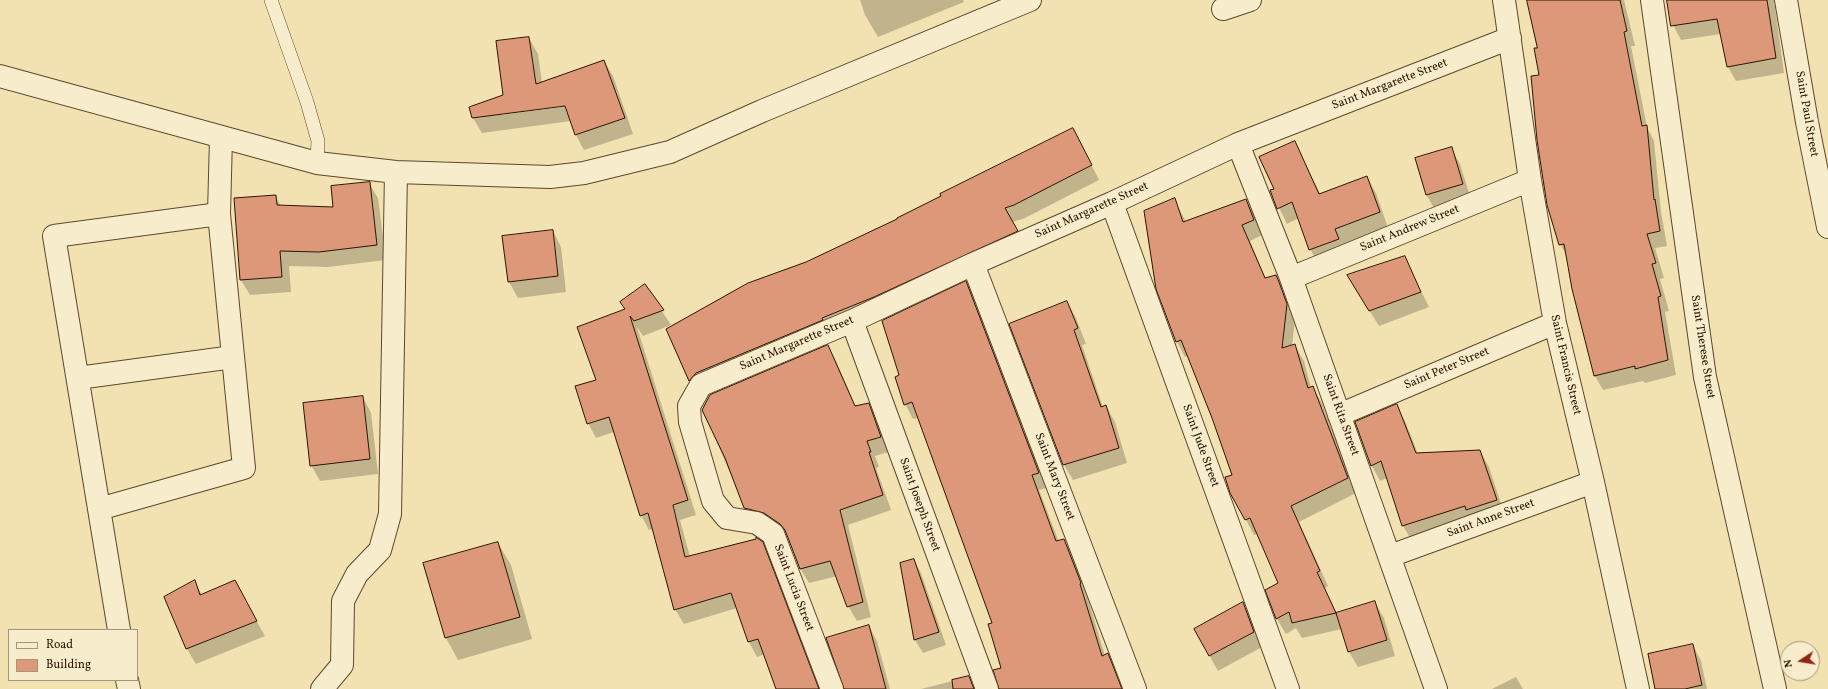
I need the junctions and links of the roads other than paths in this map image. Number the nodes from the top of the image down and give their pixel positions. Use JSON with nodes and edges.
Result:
{"nodes":[{"id":1,"x":271,"y":0,"type":"edge"},
{"id":2,"x":1030,"y":0,"type":"edge"},
{"id":3,"x":1250,"y":0,"type":"edge"},
{"id":4,"x":1504,"y":0,"type":"edge"},
{"id":5,"x":1652,"y":0,"type":"edge"},
{"id":6,"x":1786,"y":0,"type":"edge"},
{"id":7,"x":1223,"y":9,"type":"dead end"},
{"id":8,"x":1510,"y":38,"type":"junction"},
{"id":9,"x":0,"y":76,"type":"edge"},
{"id":10,"x":221,"y":137,"type":"junction"},
{"id":11,"x":1238,"y":144,"type":"junction"},
{"id":12,"x":317,"y":164,"type":"junction"},
{"id":13,"x":396,"y":172,"type":"junction"},
{"id":14,"x":1530,"y":180,"type":"junction"},
{"id":15,"x":1112,"y":203,"type":"junction"},
{"id":16,"x":219,"y":214,"type":"junction"},
{"id":17,"x":1828,"y":227,"type":"edge"},
{"id":18,"x":973,"y":264,"type":"junction"},
{"id":19,"x":1291,"y":278,"type":"junction"},
{"id":20,"x":852,"y":321,"type":"junction"},
{"id":21,"x":1555,"y":323,"type":"junction"},
{"id":22,"x":234,"y":357,"type":"junction"},
{"id":23,"x":78,"y":378,"type":"junction"},
{"id":24,"x":688,"y":406,"type":"joint"},
{"id":25,"x":1339,"y":415,"type":"junction"},
{"id":26,"x":1593,"y":482,"type":"junction"},
{"id":27,"x":99,"y":509,"type":"junction"},
{"id":28,"x":1390,"y":556,"type":"junction"},
{"id":29,"x":119,"y":629,"type":"edge"},
{"id":30,"x":322,"y":689,"type":"edge"},
{"id":31,"x":832,"y":689,"type":"edge"},
{"id":32,"x":987,"y":689,"type":"edge"},
{"id":33,"x":1135,"y":689,"type":"edge"},
{"id":34,"x":1288,"y":689,"type":"edge"},
{"id":35,"x":1436,"y":689,"type":"edge"},
{"id":36,"x":1638,"y":689,"type":"edge"},
{"id":37,"x":1775,"y":689,"type":"edge"}],
"edges":[{"from":1,"to":12,"type":"lane"},
{"from":2,"to":13,"type":"street"},
{"from":3,"to":7,"type":"street"},
{"from":4,"to":8,"type":"street","name":"Saint Francis Street"},
{"from":5,"to":37,"type":"street","name":"Saint Therese Street"},
{"from":6,"to":17,"type":"street","name":"Saint Paul Street"},
{"from":8,"to":11,"type":"street","name":"Saint Margarette Street"},
{"from":8,"to":14,"type":"street","name":"Saint Francis Street"},
{"from":9,"to":10,"type":"street"},
{"from":10,"to":12,"type":"street"},
{"from":10,"to":16,"type":"street"},
{"from":11,"to":15,"type":"street","name":"Saint Margarette Street"},
{"from":11,"to":19,"type":"street","name":"Saint Rita Street"},
{"from":12,"to":13,"type":"street"},
{"from":13,"to":30,"type":"street"},
{"from":14,"to":19,"type":"street","name":"Saint Andrew Street"},
{"from":14,"to":21,"type":"street","name":"Saint Francis Street"},
{"from":15,"to":18,"type":"street","name":"Saint Margarette Street"},
{"from":15,"to":34,"type":"street","name":"Saint Jude Street"},
{"from":16,"to":22,"type":"street"},
{"from":16,"to":23,"type":"street"},
{"from":18,"to":20,"type":"street","name":"Saint Margarette Street"},
{"from":18,"to":33,"type":"street","name":"Saint Mary Street"},
{"from":19,"to":25,"type":"street","name":"Saint Rita Street"},
{"from":20,"to":24,"type":"street","name":"Saint Margarette Street"},
{"from":20,"to":32,"type":"street","name":"Saint Joseph Street"},
{"from":21,"to":25,"type":"street","name":"Saint Peter Street"},
{"from":21,"to":26,"type":"street","name":"Saint Francis Street"},
{"from":22,"to":23,"type":"street"},
{"from":22,"to":27,"type":"street"},
{"from":23,"to":27,"type":"street"},
{"from":24,"to":31,"type":"street","name":"Saint Lucia Street"},
{"from":25,"to":28,"type":"street","name":"Saint Rita Street"},
{"from":26,"to":28,"type":"street","name":"Saint Anne Street"},
{"from":26,"to":36,"type":"street","name":"Saint Francis Street"},
{"from":27,"to":29,"type":"street"},
{"from":28,"to":35,"type":"street","name":"Saint Rita Street"}]}
